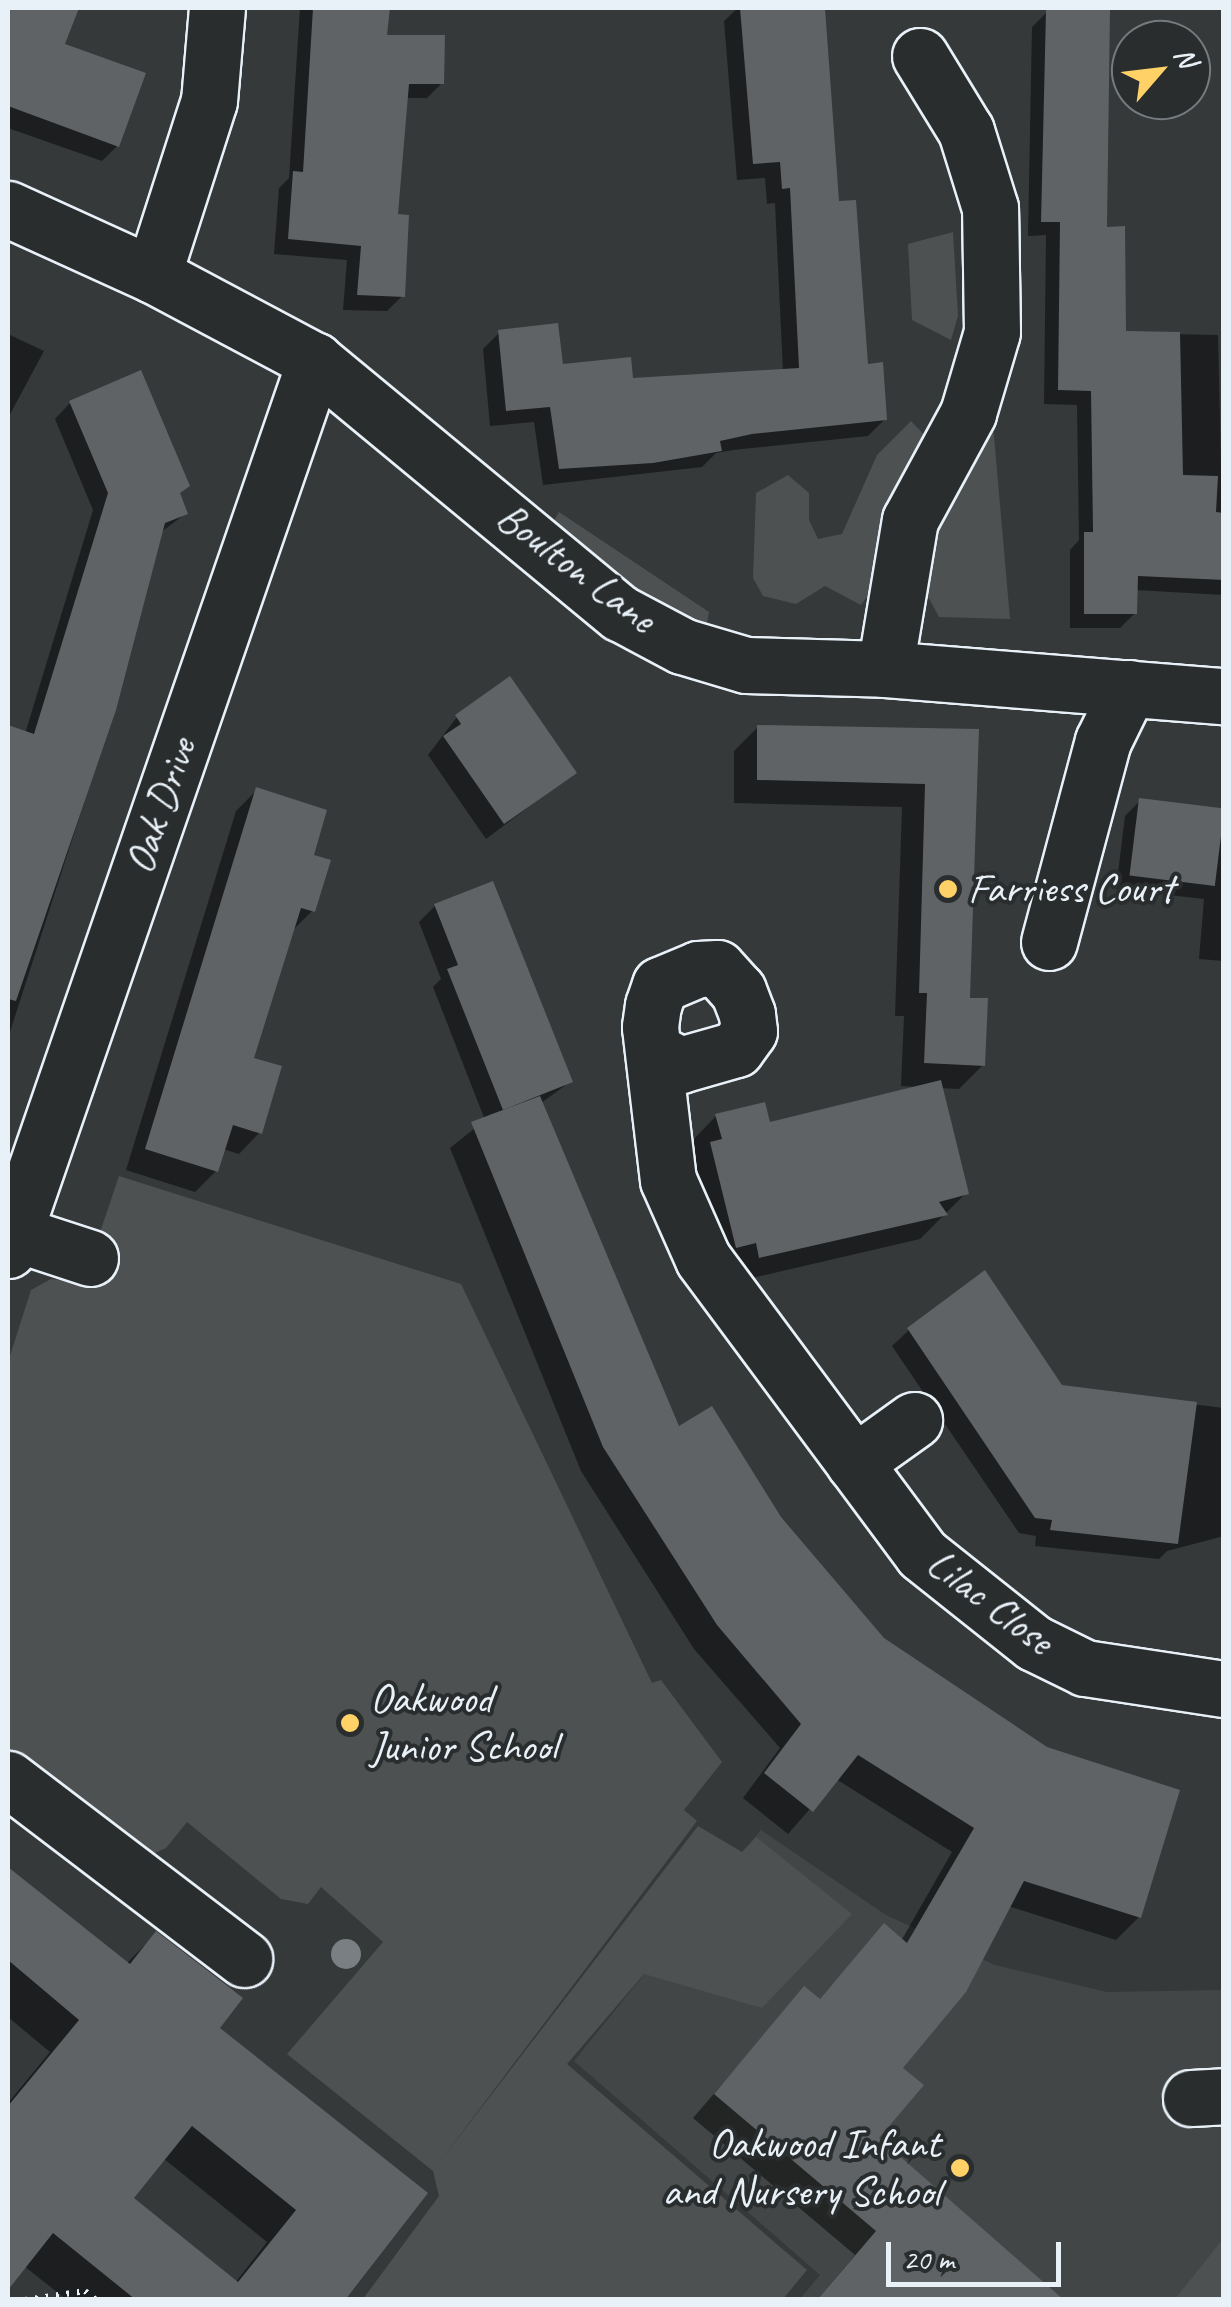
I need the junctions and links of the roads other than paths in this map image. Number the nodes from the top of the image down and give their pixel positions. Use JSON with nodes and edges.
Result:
{"nodes":[{"id":1,"x":217,"y":8,"type":"edge"},
{"id":2,"x":920,"y":56,"type":"dead end"},
{"id":3,"x":8,"y":209,"type":"edge"},
{"id":4,"x":153,"y":276,"type":"junction"},
{"id":5,"x":315,"y":362,"type":"junction"},
{"id":6,"x":885,"y":669,"type":"junction"},
{"id":7,"x":1129,"y":688,"type":"junction"},
{"id":8,"x":1224,"y":696,"type":"edge"},
{"id":9,"x":1049,"y":942,"type":"dead end"},
{"id":10,"x":654,"y":1052,"type":"dead end"},
{"id":11,"x":10,"y":1241,"type":"edge"},
{"id":12,"x":90,"y":1258,"type":"dead end"},
{"id":13,"x":914,"y":1420,"type":"dead end"},
{"id":14,"x":854,"y":1463,"type":"junction"},
{"id":15,"x":1224,"y":1689,"type":"edge"},
{"id":16,"x":8,"y":1779,"type":"edge"},
{"id":17,"x":244,"y":1959,"type":"dead end"}],
"edges":[{"from":1,"to":4,"type":"street"},
{"from":2,"to":6,"type":"street"},
{"from":3,"to":4,"type":"street","name":"Boulton Lane"},
{"from":4,"to":5,"type":"street","name":"Boulton Lane"},
{"from":5,"to":6,"type":"street","name":"Boulton Lane"},
{"from":5,"to":11,"type":"street","name":"Oak Drive"},
{"from":6,"to":7,"type":"street","name":"Boulton Lane"},
{"from":7,"to":8,"type":"street","name":"Boulton Lane"},
{"from":7,"to":9,"type":"street"},
{"from":10,"to":14,"type":"street","name":"Lilac Close"},
{"from":11,"to":12,"type":"street"},
{"from":13,"to":14,"type":"street"},
{"from":14,"to":15,"type":"street","name":"Lilac Close"},
{"from":16,"to":17,"type":"street"}]}
